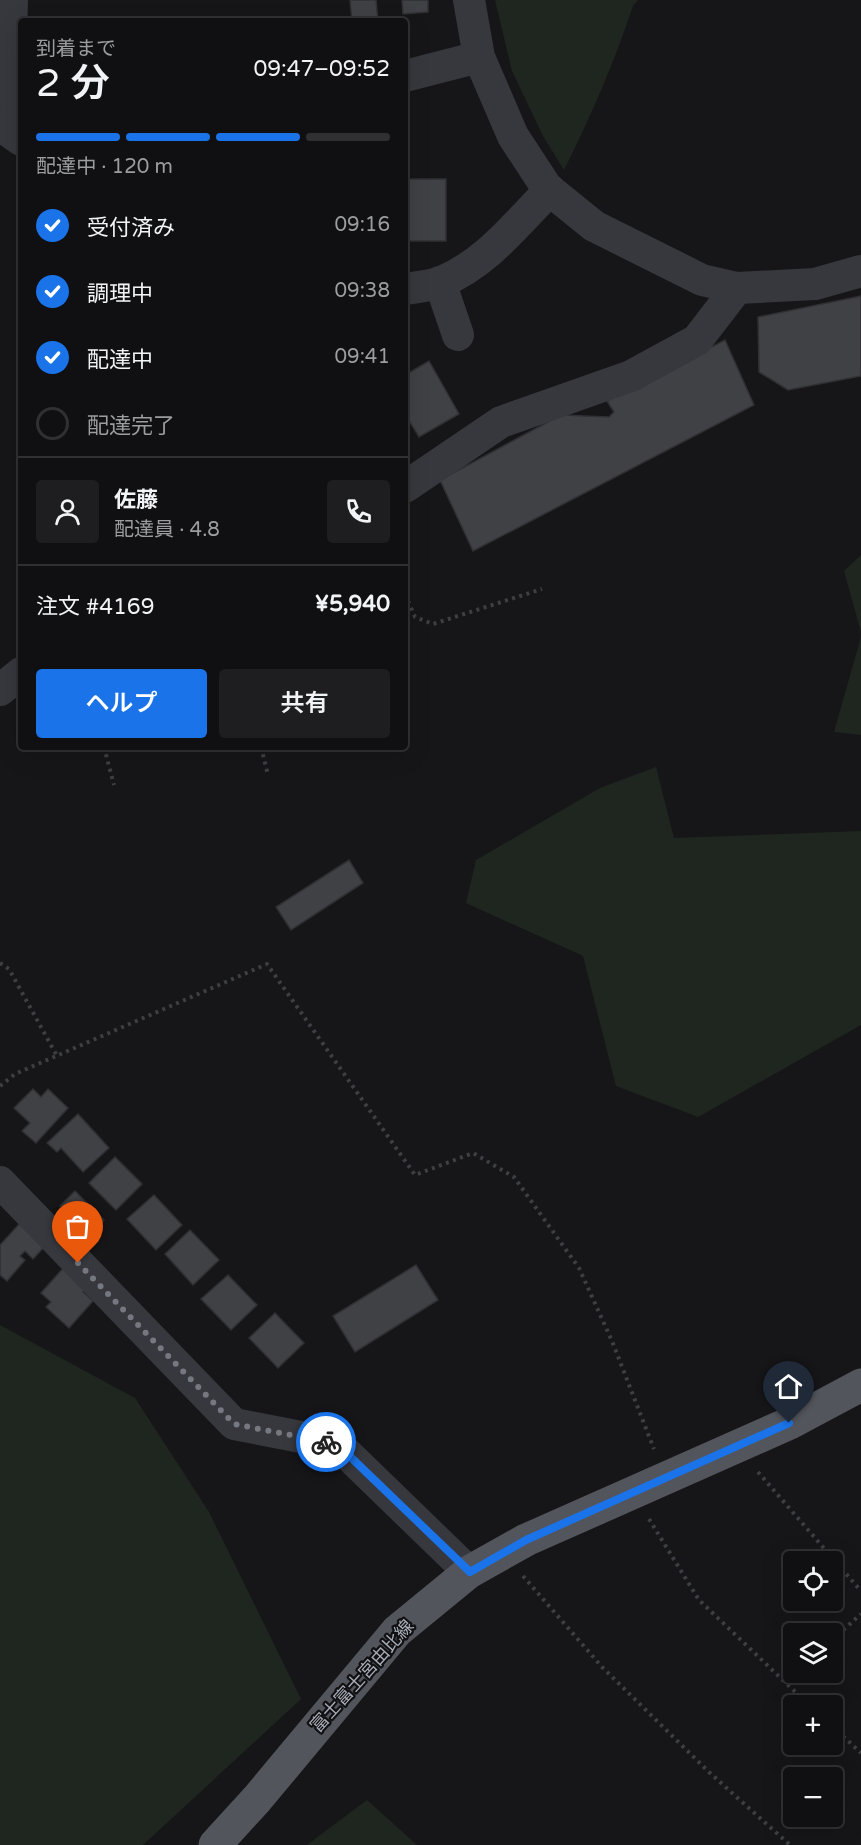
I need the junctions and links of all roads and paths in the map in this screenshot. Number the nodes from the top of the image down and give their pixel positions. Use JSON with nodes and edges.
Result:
{"nodes":[{"id":1,"x":12,"y":0,"type":"edge"},
{"id":2,"x":470,"y":0,"type":"edge"},
{"id":3,"x":479,"y":57,"type":"junction"},
{"id":4,"x":408,"y":75,"type":"edge"},
{"id":5,"x":8,"y":107,"type":"edge"},
{"id":6,"x":18,"y":132,"type":"edge"},
{"id":7,"x":550,"y":190,"type":"junction"},
{"id":8,"x":861,"y":272,"type":"edge"},
{"id":9,"x":440,"y":282,"type":"junction"},
{"id":10,"x":408,"y":288,"type":"edge"},
{"id":11,"x":736,"y":288,"type":"junction"},
{"id":12,"x":458,"y":335,"type":"dead end"},
{"id":13,"x":408,"y":485,"type":"edge"},
{"id":14,"x":542,"y":589,"type":"dead end"},
{"id":15,"x":408,"y":601,"type":"edge"},
{"id":16,"x":18,"y":675,"type":"edge"},
{"id":17,"x":0,"y":690,"type":"edge"},
{"id":18,"x":105,"y":750,"type":"edge"},
{"id":19,"x":262,"y":750,"type":"edge"},
{"id":20,"x":268,"y":775,"type":"dead end"},
{"id":21,"x":114,"y":785,"type":"dead end"},
{"id":22,"x":0,"y":963,"type":"edge"},
{"id":23,"x":57,"y":1056,"type":"junction"},
{"id":24,"x":0,"y":1086,"type":"edge"},
{"id":25,"x":0,"y":1182,"type":"edge"},
{"id":26,"x":861,"y":1385,"type":"edge"},
{"id":27,"x":736,"y":1446,"type":"junction"},
{"id":28,"x":665,"y":1478,"type":"junction"},
{"id":29,"x":633,"y":1493,"type":"junction"},
{"id":30,"x":503,"y":1553,"type":"junction"},
{"id":31,"x":470,"y":1572,"type":"junction"},
{"id":32,"x":861,"y":1591,"type":"edge"},
{"id":33,"x":861,"y":1614,"type":"edge"},
{"id":34,"x":843,"y":1630,"type":"edge"},
{"id":35,"x":783,"y":1679,"type":"edge"},
{"id":36,"x":787,"y":1683,"type":"edge"},
{"id":37,"x":799,"y":1695,"type":"edge"},
{"id":38,"x":843,"y":1736,"type":"edge"},
{"id":39,"x":861,"y":1753,"type":"edge"},
{"id":40,"x":215,"y":1845,"type":"edge"},
{"id":41,"x":790,"y":1845,"type":"edge"}],
"edges":[{"from":1,"to":5,"type":"street"},
{"from":2,"to":3,"type":"street"},
{"from":3,"to":4,"type":"street"},
{"from":3,"to":7,"type":"street"},
{"from":5,"to":6,"type":"street"},
{"from":7,"to":9,"type":"street"},
{"from":7,"to":11,"type":"street"},
{"from":8,"to":11,"type":"street"},
{"from":9,"to":10,"type":"street"},
{"from":9,"to":12,"type":"street"},
{"from":11,"to":13,"type":"street"},
{"from":14,"to":15,"type":"path"},
{"from":16,"to":17,"type":"street"},
{"from":18,"to":21,"type":"path"},
{"from":19,"to":20,"type":"path"},
{"from":22,"to":23,"type":"path"},
{"from":23,"to":24,"type":"path"},
{"from":23,"to":28,"type":"path"},
{"from":25,"to":31,"type":"street"},
{"from":26,"to":27,"type":"main road","name":"富士富士宮由比線"},
{"from":27,"to":28,"type":"main road","name":"富士富士宮由比線"},
{"from":27,"to":32,"type":"path"},
{"from":28,"to":29,"type":"main road","name":"富士富士宮由比線"},
{"from":29,"to":30,"type":"main road","name":"富士富士宮由比線"},
{"from":29,"to":35,"type":"path"},
{"from":30,"to":31,"type":"main road","name":"富士富士宮由比線"},
{"from":30,"to":41,"type":"path"},
{"from":31,"to":40,"type":"main road","name":"富士富士宮由比線"},
{"from":33,"to":34,"type":"path"},
{"from":36,"to":37,"type":"path"},
{"from":38,"to":39,"type":"path"}]}
